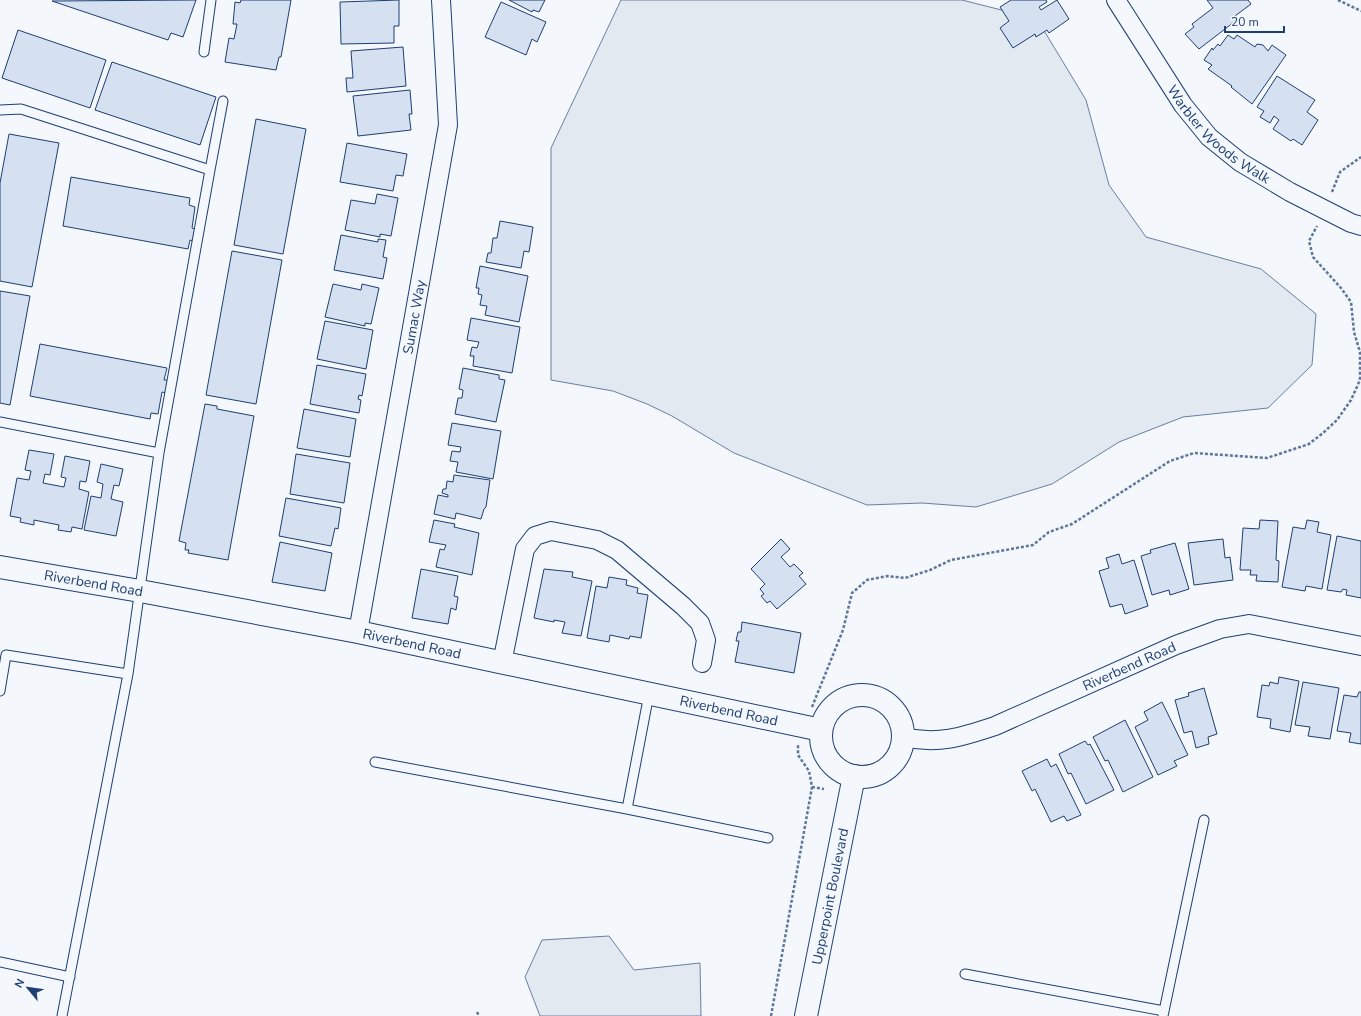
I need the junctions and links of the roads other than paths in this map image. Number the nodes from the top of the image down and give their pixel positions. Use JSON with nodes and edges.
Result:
{"nodes":[{"id":1,"x":211,"y":0,"type":"edge"},
{"id":2,"x":441,"y":0,"type":"edge"},
{"id":3,"x":1116,"y":0,"type":"edge"},
{"id":4,"x":204,"y":52,"type":"dead end"},
{"id":5,"x":223,"y":101,"type":"dead end"},
{"id":6,"x":0,"y":110,"type":"edge"},
{"id":7,"x":210,"y":170,"type":"junction"},
{"id":8,"x":1361,"y":226,"type":"edge"},
{"id":9,"x":0,"y":422,"type":"edge"},
{"id":10,"x":159,"y":453,"type":"junction"},
{"id":11,"x":0,"y":568,"type":"edge"},
{"id":12,"x":140,"y":591,"type":"junction"},
{"id":13,"x":358,"y":632,"type":"junction"},
{"id":14,"x":1361,"y":646,"type":"edge"},
{"id":15,"x":3,"y":653,"type":"edge"},
{"id":16,"x":502,"y":663,"type":"junction"},
{"id":17,"x":702,"y":663,"type":"dead end"},
{"id":18,"x":128,"y":674,"type":"junction"},
{"id":19,"x":0,"y":687,"type":"edge"},
{"id":20,"x":649,"y":694,"type":"junction"},
{"id":21,"x":808,"y":733,"type":"junction"},
{"id":22,"x":903,"y":737,"type":"junction"},
{"id":23,"x":375,"y":762,"type":"dead end"},
{"id":24,"x":854,"y":776,"type":"junction"},
{"id":25,"x":627,"y":809,"type":"junction"},
{"id":26,"x":1204,"y":820,"type":"dead end"},
{"id":27,"x":768,"y":838,"type":"dead end"},
{"id":28,"x":0,"y":962,"type":"edge"},
{"id":29,"x":965,"y":974,"type":"dead end"},
{"id":30,"x":70,"y":977,"type":"junction"},
{"id":31,"x":1164,"y":1014,"type":"edge"},
{"id":32,"x":62,"y":1016,"type":"edge"},
{"id":33,"x":806,"y":1016,"type":"edge"}],
"edges":[{"from":1,"to":4,"type":"lane"},
{"from":2,"to":13,"type":"street","name":"Sumac Way"},
{"from":3,"to":8,"type":"street","name":"Warbler Woods Walk"},
{"from":5,"to":7,"type":"lane"},
{"from":6,"to":7,"type":"lane"},
{"from":7,"to":10,"type":"lane"},
{"from":9,"to":10,"type":"lane"},
{"from":10,"to":12,"type":"lane"},
{"from":11,"to":12,"type":"street","name":"Riverbend Road"},
{"from":12,"to":13,"type":"street","name":"Riverbend Road"},
{"from":12,"to":18,"type":"lane"},
{"from":13,"to":16,"type":"street","name":"Riverbend Road"},
{"from":14,"to":22,"type":"street","name":"Riverbend Road"},
{"from":15,"to":18,"type":"lane"},
{"from":15,"to":19,"type":"lane"},
{"from":16,"to":17,"type":"street"},
{"from":16,"to":20,"type":"street","name":"Riverbend Road"},
{"from":18,"to":30,"type":"lane"},
{"from":20,"to":21,"type":"street","name":"Riverbend Road"},
{"from":20,"to":25,"type":"lane"},
{"from":21,"to":22,"type":"street"},
{"from":21,"to":24,"type":"street"},
{"from":22,"to":24,"type":"street"},
{"from":23,"to":25,"type":"lane"},
{"from":24,"to":33,"type":"street","name":"Upperpoint Boulevard"},
{"from":25,"to":27,"type":"lane"},
{"from":26,"to":31,"type":"lane"},
{"from":28,"to":30,"type":"lane"},
{"from":29,"to":31,"type":"lane"},
{"from":30,"to":32,"type":"lane"}]}
